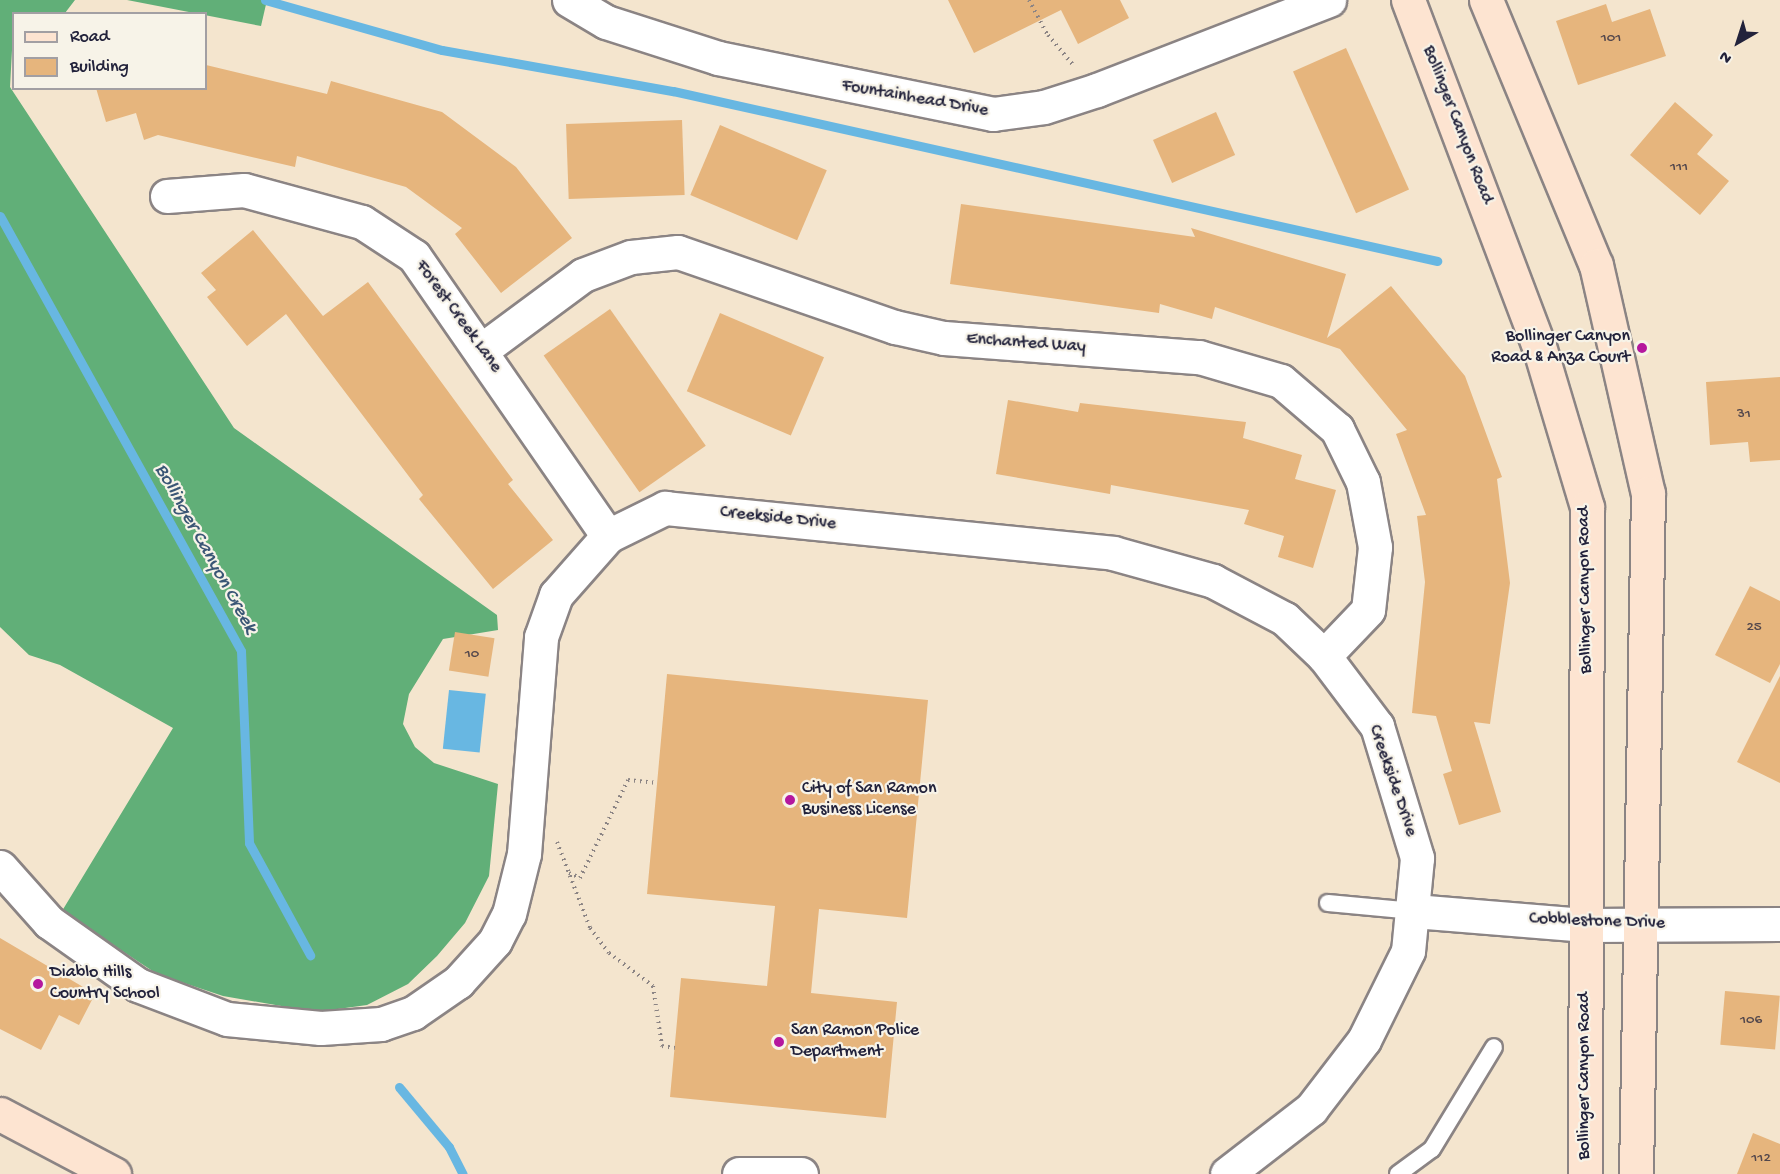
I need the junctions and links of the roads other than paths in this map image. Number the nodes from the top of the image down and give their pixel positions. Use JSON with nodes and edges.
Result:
{"nodes":[{"id":1,"x":569,"y":0,"type":"edge"},
{"id":2,"x":1329,"y":0,"type":"edge"},
{"id":3,"x":1408,"y":0,"type":"edge"},
{"id":4,"x":1486,"y":0,"type":"edge"},
{"id":5,"x":167,"y":196,"type":"dead end"},
{"id":6,"x":483,"y":349,"type":"junction"},
{"id":7,"x":608,"y":536,"type":"junction"},
{"id":8,"x":1324,"y":656,"type":"junction"},
{"id":9,"x":2,"y":871,"type":"edge"},
{"id":10,"x":1328,"y":903,"type":"dead end"},
{"id":11,"x":1414,"y":911,"type":"junction"},
{"id":12,"x":1780,"y":924,"type":"edge"},
{"id":13,"x":1586,"y":925,"type":"junction"},
{"id":14,"x":1637,"y":925,"type":"junction"},
{"id":15,"x":1494,"y":1047,"type":"dead end"},
{"id":16,"x":0,"y":1114,"type":"edge"},
{"id":17,"x":114,"y":1174,"type":"edge"},
{"id":18,"x":739,"y":1174,"type":"edge"},
{"id":19,"x":801,"y":1174,"type":"edge"},
{"id":20,"x":1227,"y":1174,"type":"edge"},
{"id":21,"x":1398,"y":1174,"type":"edge"},
{"id":22,"x":1585,"y":1174,"type":"edge"},
{"id":23,"x":1636,"y":1174,"type":"edge"}],
"edges":[{"from":1,"to":2,"type":"street","name":"Fountainhead Drive"},
{"from":3,"to":13,"type":"main road","name":"Bollinger Canyon Road"},
{"from":4,"to":14,"type":"main road"},
{"from":5,"to":6,"type":"street","name":"Forest Creek Lane"},
{"from":6,"to":7,"type":"street","name":"Forest Creek Lane"},
{"from":6,"to":8,"type":"street","name":"Enchanted Way"},
{"from":7,"to":8,"type":"street","name":"Creekside Drive"},
{"from":7,"to":9,"type":"street","name":"Creekside Drive"},
{"from":8,"to":11,"type":"street","name":"Creekside Drive"},
{"from":10,"to":11,"type":"lane"},
{"from":11,"to":13,"type":"street","name":"Cobblestone Drive"},
{"from":11,"to":20,"type":"street","name":"Creekside Drive"},
{"from":12,"to":14,"type":"street","name":"Cobblestone Drive"},
{"from":13,"to":14,"type":"street","name":"Cobblestone Drive"},
{"from":13,"to":22,"type":"main road","name":"Bollinger Canyon Road"},
{"from":14,"to":23,"type":"main road"},
{"from":15,"to":21,"type":"lane"},
{"from":16,"to":17,"type":"main road"},
{"from":18,"to":19,"type":"street"}]}
